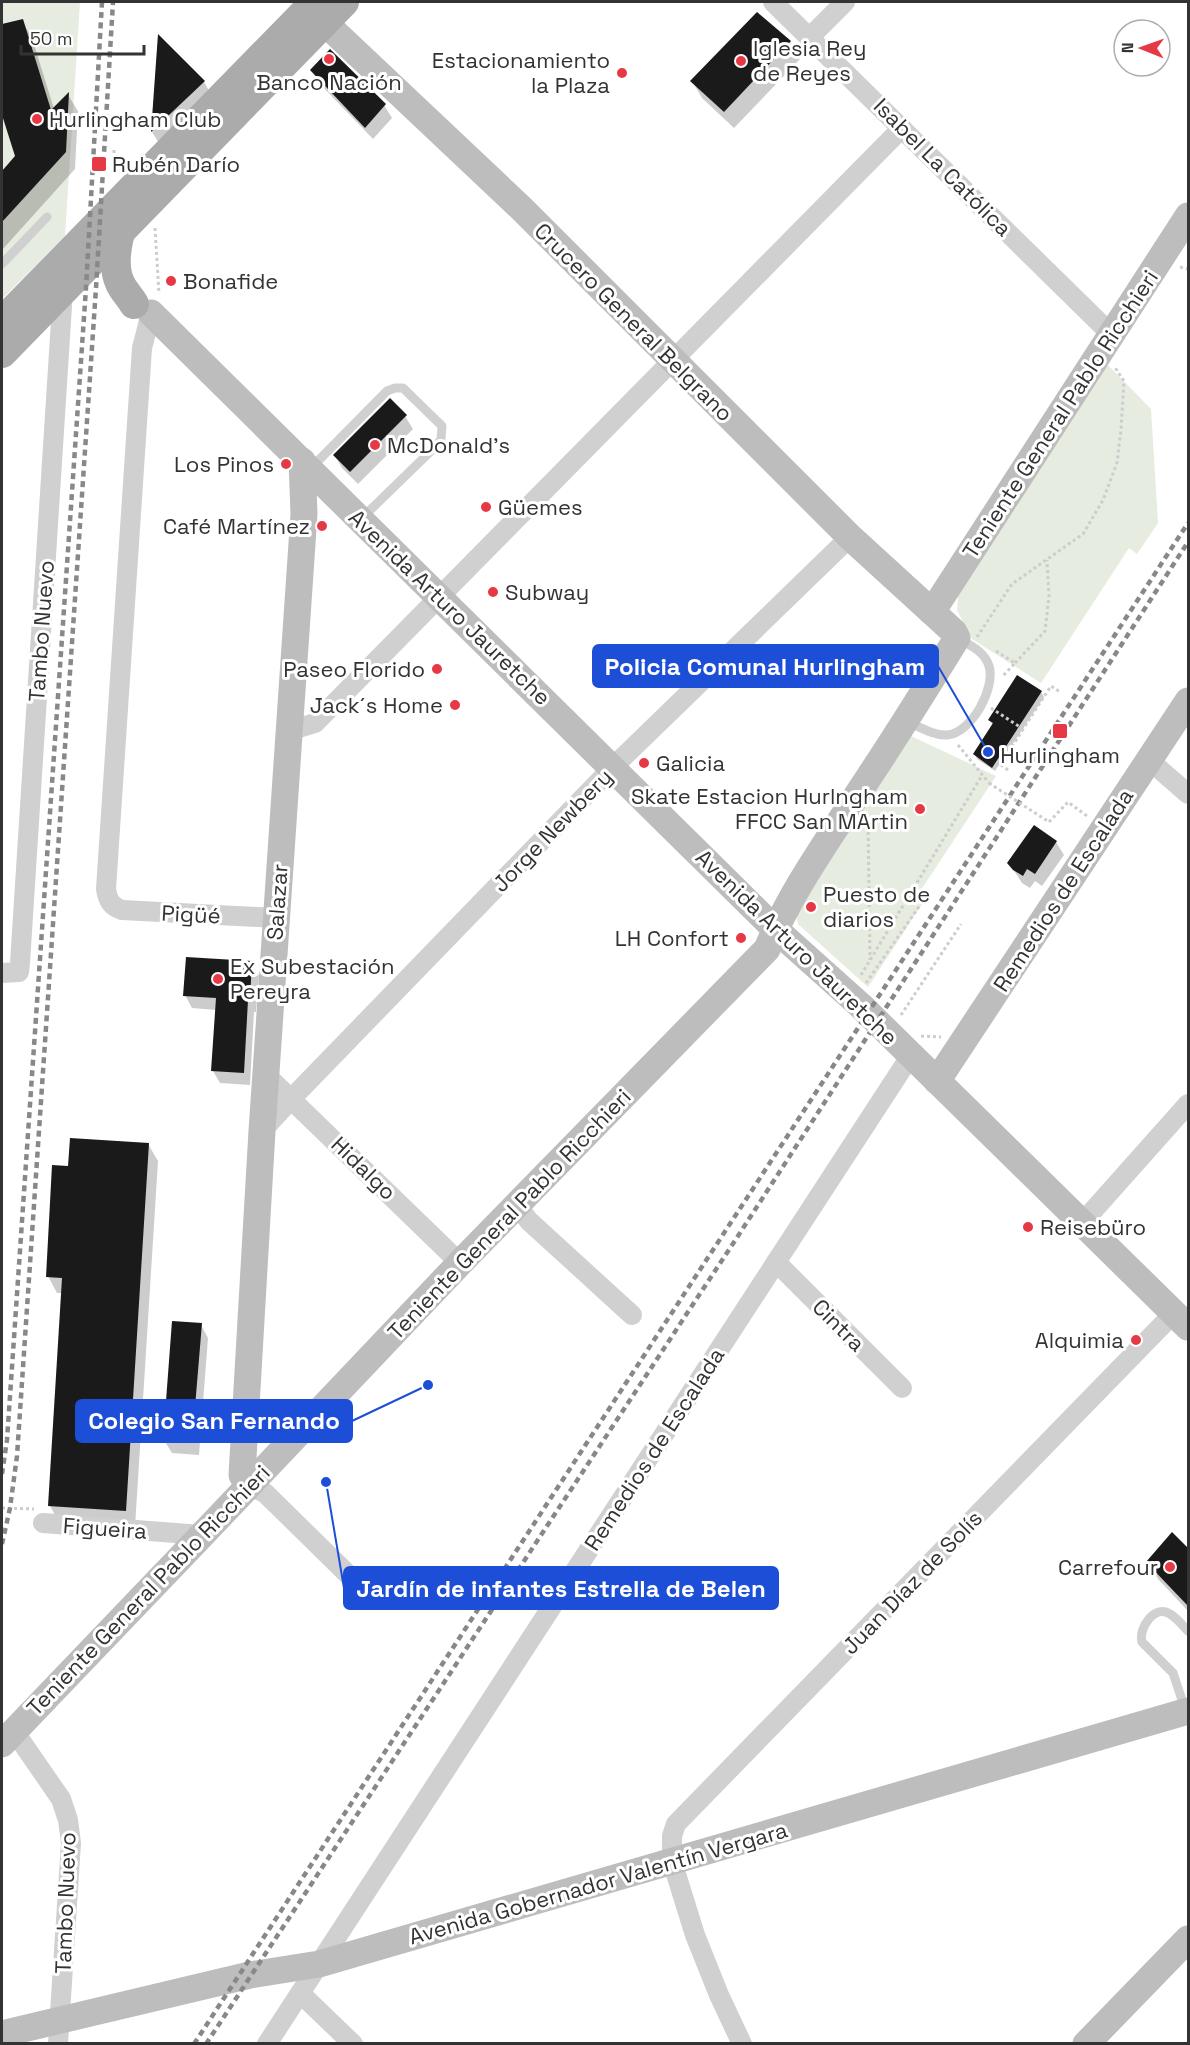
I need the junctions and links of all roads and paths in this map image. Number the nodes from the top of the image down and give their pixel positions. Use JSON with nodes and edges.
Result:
{"nodes":[{"id":1,"x":773,"y":2,"type":"edge"},
{"id":2,"x":844,"y":2,"type":"edge"},
{"id":3,"x":323,"y":8,"type":"edge"},
{"id":4,"x":810,"y":37,"type":"junction"},
{"id":5,"x":902,"y":128,"type":"junction"},
{"id":6,"x":146,"y":191,"type":"junction"},
{"id":7,"x":47,"y":216,"type":"dead end"},
{"id":8,"x":1188,"y":216,"type":"edge"},
{"id":9,"x":119,"y":234,"type":"junction"},
{"id":10,"x":2,"y":264,"type":"edge"},
{"id":11,"x":63,"y":290,"type":"junction"},
{"id":12,"x":148,"y":306,"type":"junction"},
{"id":13,"x":2,"y":322,"type":"edge"},
{"id":14,"x":1107,"y":340,"type":"junction"},
{"id":15,"x":2,"y":353,"type":"edge"},
{"id":16,"x":672,"y":360,"type":"junction"},
{"id":17,"x":306,"y":465,"type":"junction"},
{"id":18,"x":361,"y":520,"type":"junction"},
{"id":19,"x":850,"y":537,"type":"junction"},
{"id":20,"x":1047,"y":560,"type":"junction"},
{"id":21,"x":439,"y":596,"type":"junction"},
{"id":22,"x":932,"y":612,"type":"junction"},
{"id":23,"x":967,"y":638,"type":"junction"},
{"id":24,"x":996,"y":651,"type":"dead end"},
{"id":25,"x":1015,"y":663,"type":"junction"},
{"id":26,"x":988,"y":692,"type":"junction"},
{"id":27,"x":1060,"y":692,"type":"dead end"},
{"id":28,"x":1188,"y":700,"type":"edge"},
{"id":29,"x":982,"y":702,"type":"junction"},
{"id":30,"x":906,"y":721,"type":"junction"},
{"id":31,"x":1023,"y":729,"type":"junction"},
{"id":32,"x":289,"y":731,"type":"junction"},
{"id":33,"x":950,"y":735,"type":"junction"},
{"id":34,"x":1149,"y":760,"type":"junction"},
{"id":35,"x":613,"y":767,"type":"junction"},
{"id":36,"x":1008,"y":771,"type":"dead end"},
{"id":37,"x":981,"y":777,"type":"dead end"},
{"id":38,"x":1188,"y":794,"type":"edge"},
{"id":39,"x":868,"y":814,"type":"dead end"},
{"id":40,"x":1094,"y":821,"type":"dead end"},
{"id":41,"x":925,"y":898,"type":"dead end"},
{"id":42,"x":276,"y":918,"type":"junction"},
{"id":43,"x":961,"y":924,"type":"dead end"},
{"id":44,"x":775,"y":929,"type":"junction"},
{"id":45,"x":870,"y":962,"type":"junction"},
{"id":46,"x":853,"y":968,"type":"dead end"},
{"id":47,"x":10,"y":972,"type":"edge"},
{"id":48,"x":855,"y":1000,"type":"junction"},
{"id":49,"x":888,"y":1033,"type":"junction"},
{"id":50,"x":911,"y":1055,"type":"junction"},
{"id":51,"x":266,"y":1075,"type":"junction"},
{"id":52,"x":937,"y":1081,"type":"junction"},
{"id":53,"x":291,"y":1098,"type":"junction"},
{"id":54,"x":1188,"y":1104,"type":"edge"},
{"id":55,"x":262,"y":1131,"type":"junction"},
{"id":56,"x":517,"y":1205,"type":"junction"},
{"id":57,"x":1082,"y":1222,"type":"junction"},
{"id":58,"x":776,"y":1262,"type":"junction"},
{"id":59,"x":460,"y":1263,"type":"junction"},
{"id":60,"x":632,"y":1315,"type":"dead end"},
{"id":61,"x":1181,"y":1320,"type":"edge"},
{"id":62,"x":902,"y":1388,"type":"dead end"},
{"id":63,"x":248,"y":1485,"type":"junction"},
{"id":64,"x":2,"y":1508,"type":"edge"},
{"id":65,"x":43,"y":1523,"type":"joint"},
{"id":66,"x":202,"y":1535,"type":"junction"},
{"id":67,"x":370,"y":1596,"type":"dead end"},
{"id":68,"x":1188,"y":1631,"type":"edge"},
{"id":69,"x":1187,"y":1711,"type":"edge"},
{"id":70,"x":8,"y":1737,"type":"edge"},
{"id":71,"x":672,"y":1861,"type":"junction"},
{"id":72,"x":1188,"y":1939,"type":"edge"},
{"id":73,"x":319,"y":1964,"type":"junction"},
{"id":74,"x":301,"y":1994,"type":"junction"},
{"id":75,"x":59,"y":2032,"type":"edge"},
{"id":76,"x":2,"y":2034,"type":"edge"},
{"id":77,"x":1097,"y":2040,"type":"edge"},
{"id":78,"x":267,"y":2043,"type":"edge"},
{"id":79,"x":353,"y":2043,"type":"edge"},
{"id":80,"x":742,"y":2043,"type":"edge"}],
"edges":[{"from":1,"to":4,"type":"street","name":"Isabel La Católica"},
{"from":2,"to":4,"type":"street"},
{"from":3,"to":6,"type":"main road"},
{"from":3,"to":16,"type":"street","name":"Crucero General Belgrano"},
{"from":4,"to":5,"type":"street","name":"Isabel La Católica"},
{"from":5,"to":14,"type":"street","name":"Isabel La Católica"},
{"from":5,"to":16,"type":"street"},
{"from":6,"to":9,"type":"main road"},
{"from":6,"to":12,"type":"path"},
{"from":6,"to":12,"type":"main road"},
{"from":6,"to":13,"type":"main road"},
{"from":7,"to":10,"type":"lane"},
{"from":8,"to":14,"type":"street","name":"Teniente General Pablo Ricchieri"},
{"from":9,"to":11,"type":"main road"},
{"from":9,"to":12,"type":"main road"},
{"from":11,"to":12,"type":"main road"},
{"from":11,"to":15,"type":"main road"},
{"from":11,"to":47,"type":"street","name":"Tambo Nuevo"},
{"from":12,"to":17,"type":"street","name":"Avenida Arturo Jauretche"},
{"from":12,"to":42,"type":"street","name":"Pigüé"},
{"from":14,"to":20,"type":"path"},
{"from":14,"to":22,"type":"street","name":"Teniente General Pablo Ricchieri"},
{"from":16,"to":19,"type":"street","name":"Crucero General Belgrano"},
{"from":16,"to":21,"type":"street"},
{"from":17,"to":18,"type":"street","name":"Avenida Arturo Jauretche"},
{"from":17,"to":18,"type":"lane"},
{"from":17,"to":32,"type":"street","name":"Salazar"},
{"from":18,"to":21,"type":"street","name":"Avenida Arturo Jauretche"},
{"from":19,"to":22,"type":"street","name":"Crucero General Belgrano"},
{"from":19,"to":35,"type":"street","name":"Jorge Newbery"},
{"from":20,"to":23,"type":"path"},
{"from":20,"to":25,"type":"path"},
{"from":21,"to":32,"type":"street"},
{"from":21,"to":35,"type":"street","name":"Avenida Arturo Jauretche"},
{"from":22,"to":23,"type":"street","name":"Crucero General Belgrano"},
{"from":23,"to":26,"type":"lane"},
{"from":23,"to":30,"type":"street","name":"Teniente General Pablo Ricchieri"},
{"from":24,"to":25,"type":"path"},
{"from":25,"to":26,"type":"path"},
{"from":26,"to":29,"type":"lane"},
{"from":27,"to":31,"type":"path"},
{"from":28,"to":34,"type":"street","name":"Remedios de Escalada"},
{"from":29,"to":31,"type":"path"},
{"from":29,"to":33,"type":"lane"},
{"from":30,"to":33,"type":"lane"},
{"from":30,"to":44,"type":"street","name":"Teniente General Pablo Ricchieri"},
{"from":31,"to":36,"type":"path"},
{"from":32,"to":42,"type":"street","name":"Salazar"},
{"from":33,"to":40,"type":"path","bridge":true},
{"from":34,"to":38,"type":"street"},
{"from":34,"to":52,"type":"street","name":"Remedios de Escalada"},
{"from":35,"to":44,"type":"street","name":"Avenida Arturo Jauretche"},
{"from":35,"to":53,"type":"street","name":"Jorge Newbery"},
{"from":37,"to":45,"type":"path"},
{"from":39,"to":45,"type":"path"},
{"from":41,"to":48,"type":"path"},
{"from":42,"to":51,"type":"street","name":"Salazar"},
{"from":43,"to":49,"type":"path"},
{"from":44,"to":48,"type":"street","name":"Avenida Arturo Jauretche"},
{"from":44,"to":56,"type":"street","name":"Teniente General Pablo Ricchieri"},
{"from":45,"to":46,"type":"path"},
{"from":48,"to":49,"type":"street","name":"Avenida Arturo Jauretche"},
{"from":49,"to":50,"type":"street","name":"Avenida Arturo Jauretche"},
{"from":50,"to":52,"type":"street","name":"Avenida Arturo Jauretche"},
{"from":50,"to":58,"type":"street","name":"Remedios de Escalada"},
{"from":51,"to":53,"type":"street","name":"Hidalgo"},
{"from":51,"to":55,"type":"street","name":"Salazar"},
{"from":52,"to":57,"type":"street","name":"Avenida Arturo Jauretche"},
{"from":53,"to":55,"type":"street","name":"Jorge Newbery"},
{"from":53,"to":59,"type":"street","name":"Hidalgo"},
{"from":54,"to":57,"type":"street"},
{"from":55,"to":63,"type":"street","name":"Salazar"},
{"from":56,"to":59,"type":"street","name":"Teniente General Pablo Ricchieri"},
{"from":56,"to":60,"type":"street"},
{"from":57,"to":61,"type":"street","name":"Avenida Arturo Jauretche"},
{"from":58,"to":62,"type":"street","name":"Cintra"},
{"from":58,"to":73,"type":"street","name":"Remedios de Escalada"},
{"from":59,"to":63,"type":"street","name":"Teniente General Pablo Ricchieri"},
{"from":61,"to":71,"type":"street","name":"Juan Díaz de Solís"},
{"from":63,"to":66,"type":"street","name":"Teniente General Pablo Ricchieri"},
{"from":63,"to":67,"type":"street"},
{"from":64,"to":65,"type":"path"},
{"from":65,"to":66,"type":"street","name":"Figueira"},
{"from":66,"to":70,"type":"street","name":"Teniente General Pablo Ricchieri"},
{"from":68,"to":69,"type":"lane"},
{"from":69,"to":71,"type":"street","name":"Avenida Gobernador Valentín Vergara"},
{"from":70,"to":75,"type":"street","name":"Tambo Nuevo"},
{"from":71,"to":73,"type":"street","name":"Avenida Gobernador Valentín Vergara"},
{"from":71,"to":80,"type":"street","name":"Juan Díaz de Solís"},
{"from":72,"to":77,"type":"street"},
{"from":73,"to":74,"type":"street","name":"Remedios de Escalada"},
{"from":73,"to":75,"type":"street","name":"Avenida Gobernador Valentín Vergara"},
{"from":74,"to":78,"type":"street","name":"Remedios de Escalada"},
{"from":74,"to":79,"type":"street"},
{"from":75,"to":76,"type":"street","name":"Avenida Gobernador Valentín Vergara"}]}
